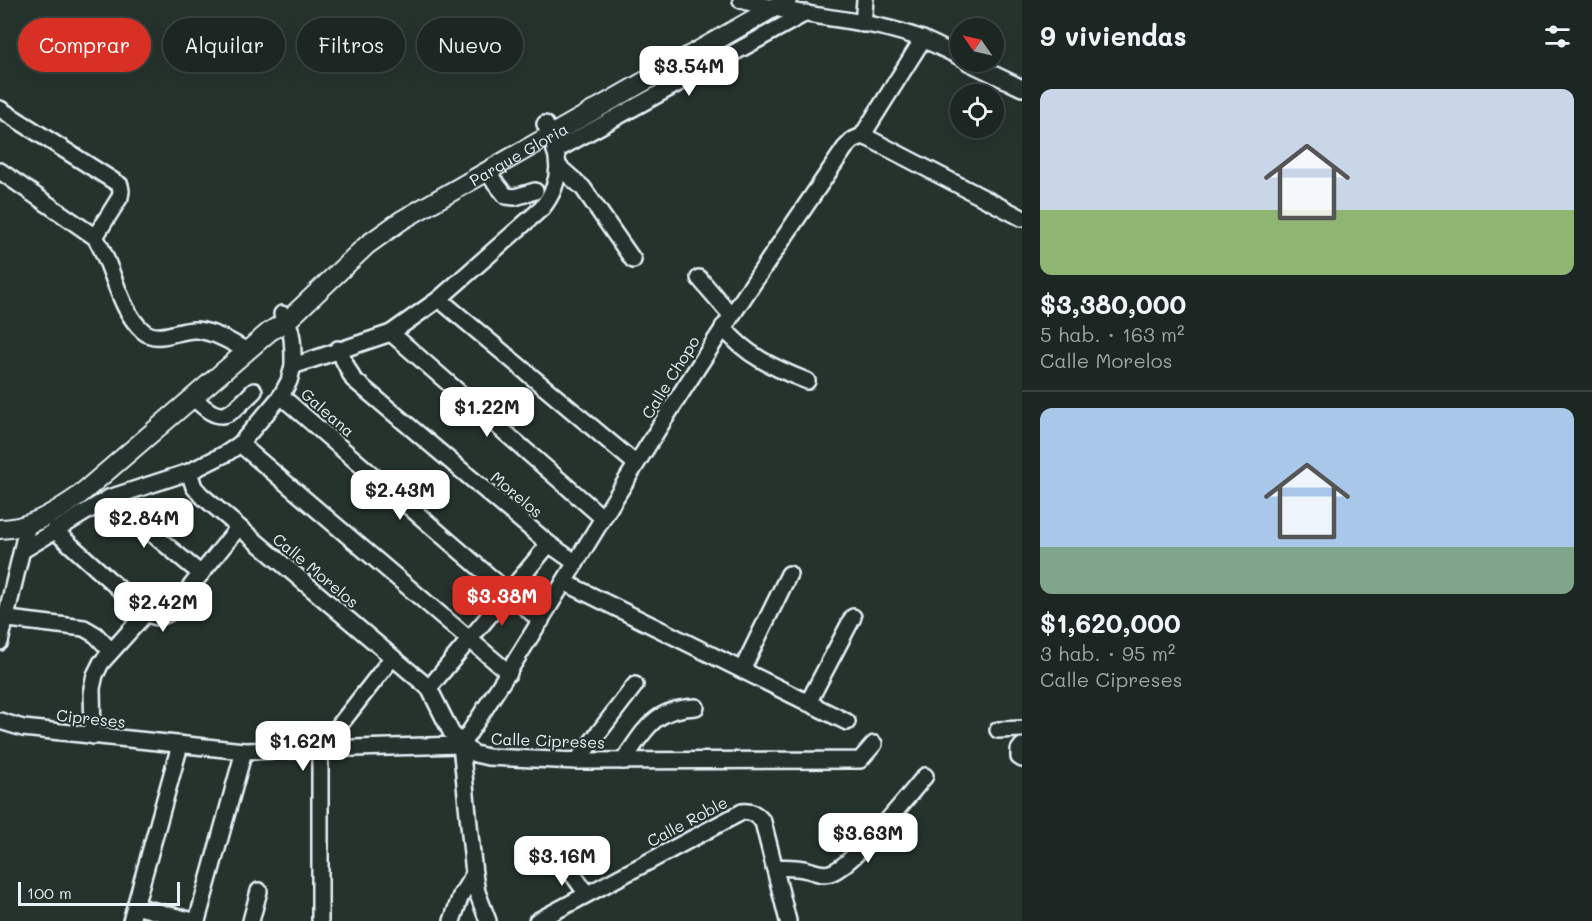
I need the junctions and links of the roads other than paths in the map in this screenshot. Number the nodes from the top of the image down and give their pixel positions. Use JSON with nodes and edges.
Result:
{"nodes":[{"id":1,"x":865,"y":0,"type":"edge"},
{"id":2,"x":765,"y":3,"type":"edge"},
{"id":3,"x":806,"y":14,"type":"junction"},
{"id":4,"x":863,"y":24,"type":"junction"},
{"id":5,"x":923,"y":39,"type":"junction"},
{"id":6,"x":950,"y":52,"type":"edge"},
{"id":7,"x":989,"y":72,"type":"edge"},
{"id":8,"x":1022,"y":88,"type":"edge"},
{"id":9,"x":0,"y":109,"type":"edge"},
{"id":10,"x":862,"y":136,"type":"junction"},
{"id":11,"x":552,"y":144,"type":"junction"},
{"id":12,"x":0,"y":171,"type":"edge"},
{"id":13,"x":486,"y":171,"type":"junction"},
{"id":14,"x":535,"y":191,"type":"dead end"},
{"id":15,"x":1022,"y":218,"type":"edge"},
{"id":16,"x":95,"y":237,"type":"junction"},
{"id":17,"x":633,"y":260,"type":"dead end"},
{"id":18,"x":699,"y":278,"type":"dead end"},
{"id":19,"x":439,"y":299,"type":"junction"},
{"id":20,"x":285,"y":317,"type":"junction"},
{"id":21,"x":727,"y":321,"type":"junction"},
{"id":22,"x":392,"y":333,"type":"junction"},
{"id":23,"x":338,"y":349,"type":"junction"},
{"id":24,"x":247,"y":351,"type":"junction"},
{"id":25,"x":293,"y":366,"type":"junction"},
{"id":26,"x":807,"y":381,"type":"dead end"},
{"id":27,"x":254,"y":391,"type":"dead end"},
{"id":28,"x":281,"y":396,"type":"junction"},
{"id":29,"x":194,"y":399,"type":"junction"},
{"id":30,"x":240,"y":444,"type":"junction"},
{"id":31,"x":636,"y":464,"type":"junction"},
{"id":32,"x":189,"y":472,"type":"junction"},
{"id":33,"x":109,"y":498,"type":"junction"},
{"id":34,"x":603,"y":518,"type":"junction"},
{"id":35,"x":28,"y":524,"type":"junction"},
{"id":36,"x":2,"y":525,"type":"edge"},
{"id":37,"x":238,"y":528,"type":"junction"},
{"id":38,"x":54,"y":530,"type":"junction"},
{"id":39,"x":549,"y":544,"type":"junction"},
{"id":40,"x":23,"y":550,"type":"junction"},
{"id":41,"x":576,"y":563,"type":"junction"},
{"id":42,"x":201,"y":574,"type":"junction"},
{"id":43,"x":789,"y":574,"type":"dead end"},
{"id":44,"x":564,"y":582,"type":"junction"},
{"id":45,"x":508,"y":594,"type":"junction"},
{"id":46,"x":146,"y":613,"type":"junction"},
{"id":47,"x":853,"y":617,"type":"dead end"},
{"id":48,"x":3,"y":618,"type":"edge"},
{"id":49,"x":541,"y":621,"type":"junction"},
{"id":50,"x":469,"y":640,"type":"junction"},
{"id":51,"x":0,"y":642,"type":"edge"},
{"id":52,"x":111,"y":651,"type":"junction"},
{"id":53,"x":392,"y":658,"type":"junction"},
{"id":54,"x":742,"y":670,"type":"junction"},
{"id":55,"x":509,"y":673,"type":"junction"},
{"id":56,"x":635,"y":685,"type":"dead end"},
{"id":57,"x":429,"y":688,"type":"junction"},
{"id":58,"x":808,"y":703,"type":"junction"},
{"id":59,"x":696,"y":707,"type":"dead end"},
{"id":60,"x":0,"y":721,"type":"edge"},
{"id":61,"x":847,"y":722,"type":"dead end"},
{"id":62,"x":1022,"y":729,"type":"edge"},
{"id":63,"x":998,"y":730,"type":"dead end"},
{"id":64,"x":93,"y":736,"type":"junction"},
{"id":65,"x":874,"y":744,"type":"dead end"},
{"id":66,"x":180,"y":745,"type":"junction"},
{"id":67,"x":461,"y":745,"type":"junction"},
{"id":68,"x":1022,"y":746,"type":"edge"},
{"id":69,"x":320,"y":750,"type":"junction"},
{"id":70,"x":244,"y":751,"type":"junction"},
{"id":71,"x":1022,"y":759,"type":"edge"},
{"id":72,"x":577,"y":761,"type":"junction"},
{"id":73,"x":624,"y":761,"type":"junction"},
{"id":74,"x":925,"y":776,"type":"dead end"},
{"id":75,"x":563,"y":861,"type":"dead end"},
{"id":76,"x":774,"y":867,"type":"junction"},
{"id":77,"x":474,"y":874,"type":"junction"},
{"id":78,"x":259,"y":891,"type":"dead end"},
{"id":79,"x":587,"y":894,"type":"junction"},
{"id":80,"x":133,"y":914,"type":"edge"},
{"id":81,"x":193,"y":921,"type":"edge"},
{"id":82,"x":198,"y":921,"type":"edge"},
{"id":83,"x":251,"y":921,"type":"edge"},
{"id":84,"x":320,"y":921,"type":"edge"},
{"id":85,"x":452,"y":921,"type":"edge"},
{"id":86,"x":488,"y":921,"type":"edge"},
{"id":87,"x":537,"y":921,"type":"edge"},
{"id":88,"x":788,"y":921,"type":"edge"}],
"edges":[{"from":1,"to":4,"type":"street"},
{"from":2,"to":3,"type":"street"},
{"from":2,"to":11,"type":"main road","name":"Parque Gloria"},
{"from":3,"to":4,"type":"street"},
{"from":3,"to":11,"type":"street"},
{"from":4,"to":5,"type":"street"},
{"from":5,"to":6,"type":"street"},
{"from":5,"to":10,"type":"street","name":"Calle Chopo"},
{"from":7,"to":8,"type":"street"},
{"from":9,"to":16,"type":"street"},
{"from":10,"to":15,"type":"street"},
{"from":10,"to":21,"type":"street","name":"Calle Chopo"},
{"from":11,"to":13,"type":"main road","name":"Parque Gloria"},
{"from":11,"to":17,"type":"street"},
{"from":11,"to":19,"type":"street"},
{"from":11,"to":20,"type":"main road","name":"Parque Gloria"},
{"from":12,"to":16,"type":"street"},
{"from":13,"to":14,"type":"street"},
{"from":13,"to":20,"type":"main road","name":"Parque Gloria"},
{"from":16,"to":24,"type":"street"},
{"from":18,"to":21,"type":"street"},
{"from":19,"to":22,"type":"street"},
{"from":19,"to":31,"type":"street"},
{"from":20,"to":24,"type":"main road","name":"Parque Gloria"},
{"from":20,"to":25,"type":"street"},
{"from":21,"to":26,"type":"street"},
{"from":21,"to":31,"type":"street","name":"Calle Chopo"},
{"from":22,"to":23,"type":"street"},
{"from":22,"to":34,"type":"street"},
{"from":23,"to":25,"type":"street"},
{"from":23,"to":39,"type":"street","name":"Morelos"},
{"from":24,"to":29,"type":"main road","name":"Parque Gloria"},
{"from":25,"to":28,"type":"street"},
{"from":27,"to":29,"type":"street"},
{"from":28,"to":30,"type":"street"},
{"from":28,"to":45,"type":"street","name":"Galeana"},
{"from":29,"to":35,"type":"main road","name":"Parque Gloria"},
{"from":30,"to":32,"type":"street"},
{"from":30,"to":50,"type":"street"},
{"from":31,"to":34,"type":"street","name":"Calle Chopo"},
{"from":32,"to":33,"type":"street"},
{"from":32,"to":37,"type":"street","name":"Calle Morelos"},
{"from":33,"to":38,"type":"street"},
{"from":33,"to":42,"type":"street"},
{"from":34,"to":41,"type":"street","name":"Calle Chopo"},
{"from":35,"to":36,"type":"main road","name":"Parque Gloria"},
{"from":35,"to":40,"type":"street"},
{"from":37,"to":42,"type":"street"},
{"from":37,"to":53,"type":"street","name":"Calle Morelos"},
{"from":38,"to":40,"type":"street"},
{"from":38,"to":46,"type":"street"},
{"from":39,"to":41,"type":"street","name":"Morelos"},
{"from":39,"to":45,"type":"street"},
{"from":40,"to":48,"type":"street"},
{"from":41,"to":44,"type":"street","name":"Calle Chopo"},
{"from":42,"to":46,"type":"street"},
{"from":43,"to":54,"type":"street"},
{"from":44,"to":49,"type":"street","name":"Calle Chopo"},
{"from":44,"to":54,"type":"street"},
{"from":45,"to":49,"type":"street","name":"Galeana"},
{"from":45,"to":50,"type":"street"},
{"from":46,"to":52,"type":"street"},
{"from":47,"to":58,"type":"street"},
{"from":48,"to":51,"type":"street"},
{"from":48,"to":52,"type":"street"},
{"from":49,"to":55,"type":"street","name":"Calle Chopo"},
{"from":50,"to":55,"type":"street"},
{"from":50,"to":57,"type":"street"},
{"from":52,"to":64,"type":"street"},
{"from":53,"to":57,"type":"street","name":"Calle Morelos"},
{"from":53,"to":69,"type":"street"},
{"from":54,"to":58,"type":"street"},
{"from":55,"to":67,"type":"street","name":"Calle Chopo"},
{"from":56,"to":72,"type":"street"},
{"from":57,"to":67,"type":"street","name":"Calle Morelos"},
{"from":58,"to":61,"type":"street"},
{"from":59,"to":73,"type":"street"},
{"from":60,"to":64,"type":"street","name":"Cipreses"},
{"from":62,"to":63,"type":"street"},
{"from":64,"to":66,"type":"street","name":"Cipreses"},
{"from":65,"to":73,"type":"street","name":"Calle Cipreses"},
{"from":66,"to":70,"type":"street","name":"Calle Cipreses"},
{"from":66,"to":80,"type":"street"},
{"from":67,"to":69,"type":"street","name":"Calle Cipreses"},
{"from":67,"to":72,"type":"street","name":"Calle Cipreses"},
{"from":67,"to":77,"type":"street"},
{"from":68,"to":71,"type":"street"},
{"from":69,"to":70,"type":"street","name":"Calle Cipreses"},
{"from":69,"to":84,"type":"street"},
{"from":70,"to":82,"type":"street"},
{"from":72,"to":73,"type":"street","name":"Calle Cipreses"},
{"from":74,"to":76,"type":"street"},
{"from":75,"to":79,"type":"street"},
{"from":76,"to":79,"type":"street","name":"Calle Roble"},
{"from":76,"to":88,"type":"street","name":"Calle Roble"},
{"from":77,"to":85,"type":"street"},
{"from":77,"to":86,"type":"street"},
{"from":78,"to":83,"type":"street"},
{"from":79,"to":87,"type":"street","name":"Calle Roble"},
{"from":80,"to":81,"type":"street"}]}
